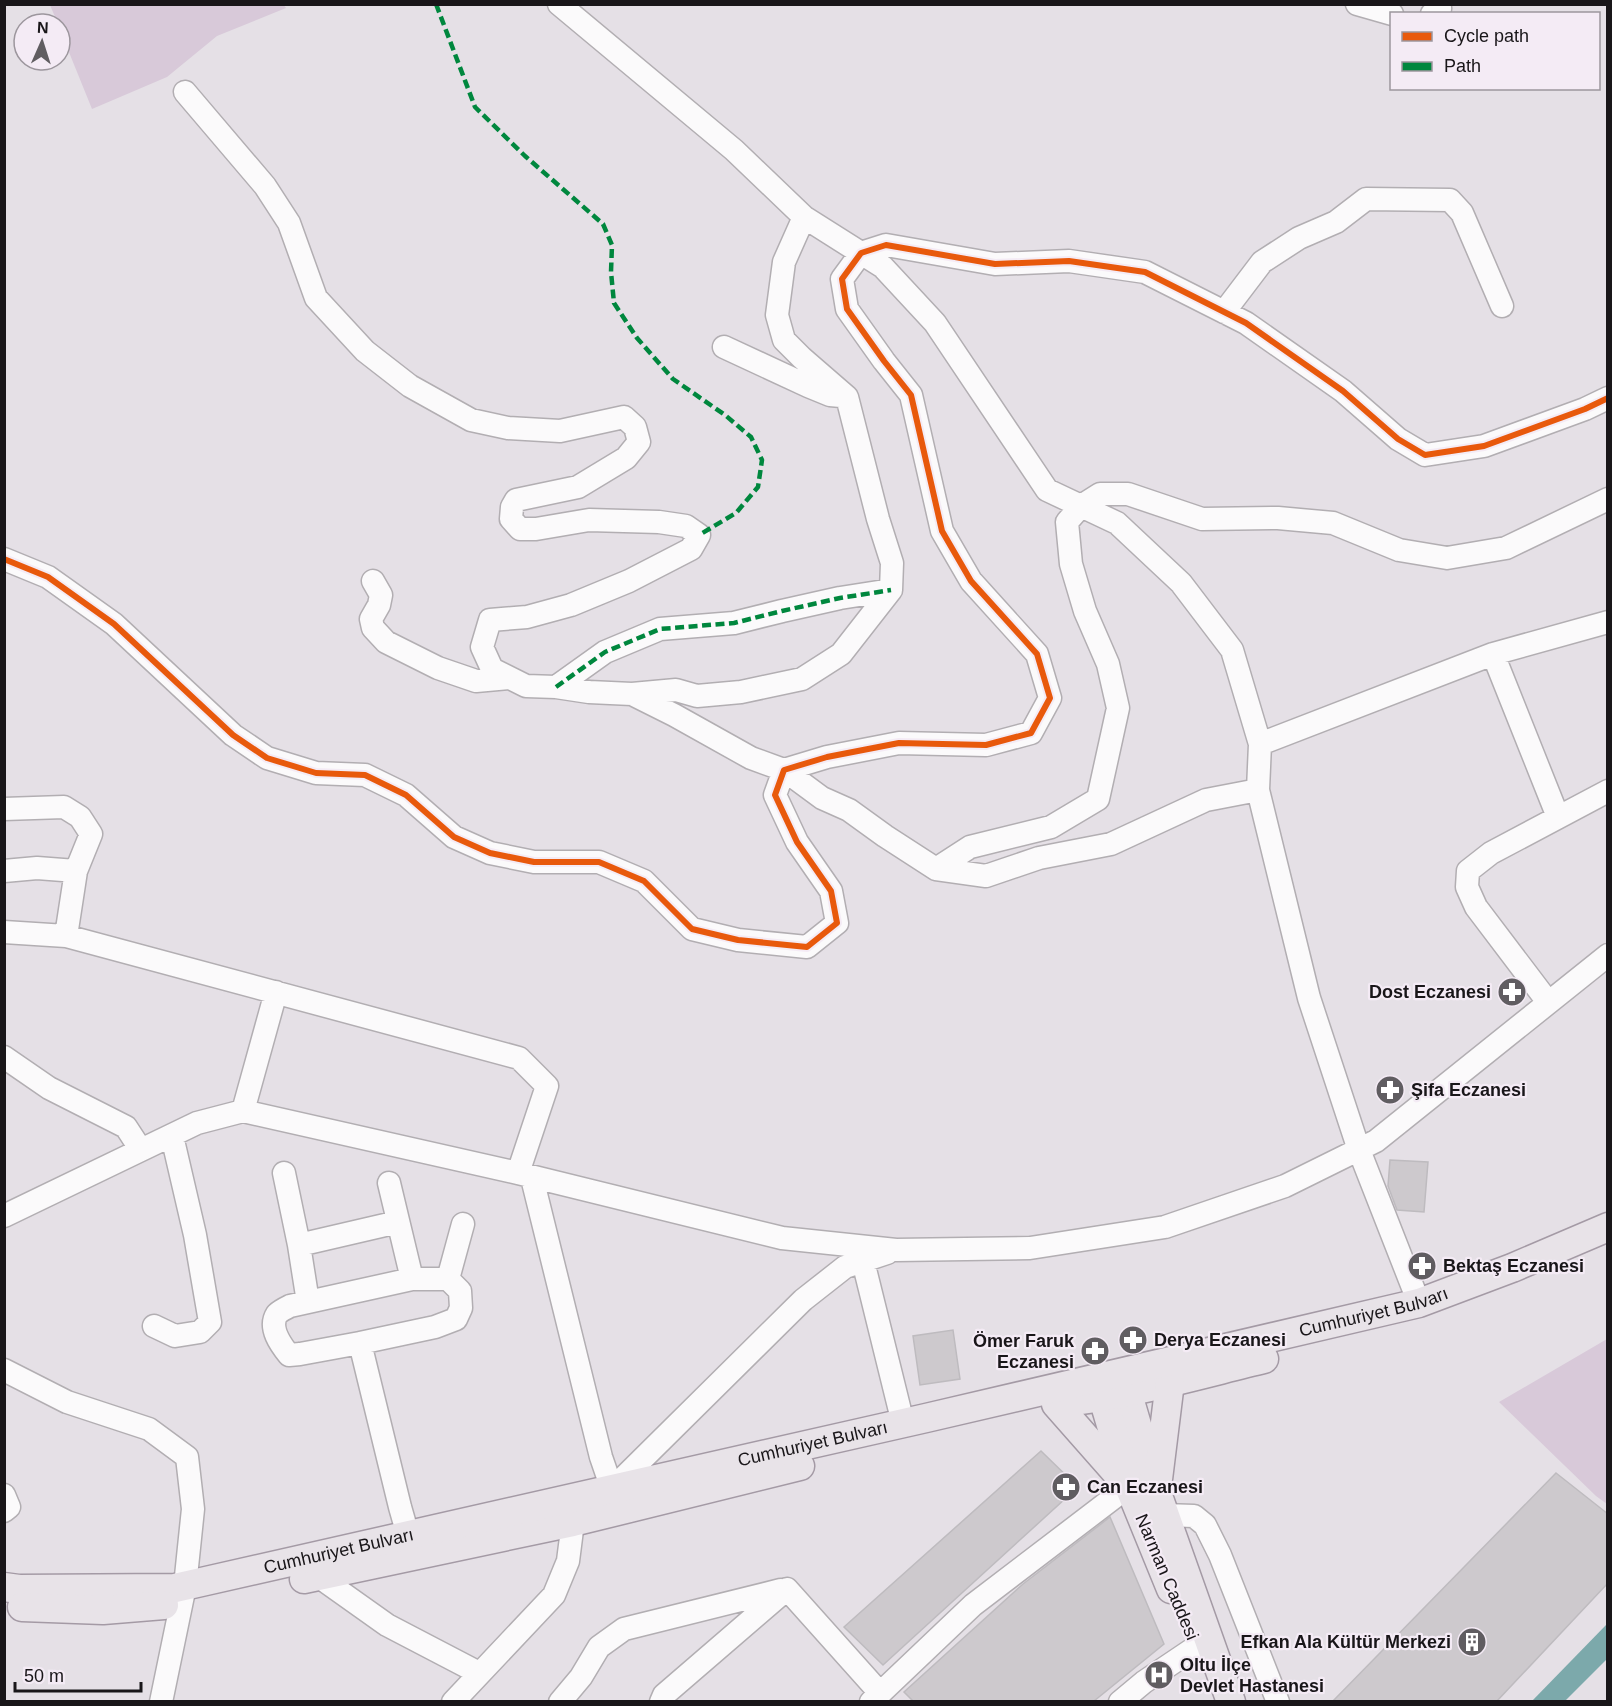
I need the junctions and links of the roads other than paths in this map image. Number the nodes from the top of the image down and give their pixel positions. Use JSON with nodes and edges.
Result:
{"nodes":[{"id":1,"x":559,"y":4,"type":"edge"},
{"id":2,"x":1357,"y":4,"type":"edge"},
{"id":3,"x":1390,"y":13,"type":"edge"},
{"id":4,"x":184,"y":92,"type":"dead end"},
{"id":5,"x":804,"y":217,"type":"junction"},
{"id":6,"x":861,"y":253,"type":"junction"},
{"id":7,"x":1502,"y":306,"type":"dead end"},
{"id":8,"x":1224,"y":312,"type":"junction"},
{"id":9,"x":724,"y":347,"type":"dead end"},
{"id":10,"x":847,"y":397,"type":"junction"},
{"id":11,"x":1608,"y":398,"type":"edge"},
{"id":12,"x":1608,"y":499,"type":"edge"},
{"id":13,"x":1081,"y":506,"type":"junction"},
{"id":14,"x":4,"y":559,"type":"edge"},
{"id":15,"x":374,"y":581,"type":"dead end"},
{"id":16,"x":891,"y":590,"type":"junction"},
{"id":17,"x":1608,"y":622,"type":"edge"},
{"id":18,"x":1493,"y":654,"type":"junction"},
{"id":19,"x":509,"y":678,"type":"junction"},
{"id":20,"x":556,"y":687,"type":"junction"},
{"id":21,"x":632,"y":694,"type":"junction"},
{"id":22,"x":1260,"y":744,"type":"junction"},
{"id":23,"x":784,"y":770,"type":"junction"},
{"id":24,"x":1258,"y":790,"type":"junction"},
{"id":25,"x":1608,"y":791,"type":"edge"},
{"id":26,"x":4,"y":810,"type":"edge"},
{"id":27,"x":1558,"y":817,"type":"junction"},
{"id":28,"x":936,"y":869,"type":"junction"},
{"id":29,"x":4,"y":870,"type":"edge"},
{"id":30,"x":76,"y":871,"type":"junction"},
{"id":31,"x":4,"y":933,"type":"edge"},
{"id":32,"x":66,"y":936,"type":"junction"},
{"id":33,"x":1608,"y":955,"type":"edge"},
{"id":34,"x":276,"y":992,"type":"junction"},
{"id":35,"x":1548,"y":1002,"type":"junction"},
{"id":36,"x":4,"y":1057,"type":"edge"},
{"id":37,"x":243,"y":1111,"type":"junction"},
{"id":38,"x":172,"y":1136,"type":"junction"},
{"id":39,"x":141,"y":1150,"type":"junction"},
{"id":40,"x":1359,"y":1150,"type":"junction"},
{"id":41,"x":284,"y":1173,"type":"dead end"},
{"id":42,"x":525,"y":1175,"type":"junction"},
{"id":43,"x":389,"y":1183,"type":"dead end"},
{"id":44,"x":4,"y":1216,"type":"edge"},
{"id":45,"x":398,"y":1222,"type":"junction"},
{"id":46,"x":463,"y":1224,"type":"dead end"},
{"id":47,"x":1608,"y":1227,"type":"edge"},
{"id":48,"x":299,"y":1245,"type":"junction"},
{"id":49,"x":1608,"y":1248,"type":"edge"},
{"id":50,"x":859,"y":1253,"type":"junction"},
{"id":51,"x":412,"y":1279,"type":"junction"},
{"id":52,"x":448,"y":1279,"type":"junction"},
{"id":53,"x":308,"y":1302,"type":"junction"},
{"id":54,"x":1419,"y":1303,"type":"junction"},
{"id":55,"x":154,"y":1326,"type":"dead end"},
{"id":56,"x":360,"y":1343,"type":"junction"},
{"id":57,"x":4,"y":1370,"type":"edge"},
{"id":58,"x":1170,"y":1382,"type":"junction"},
{"id":59,"x":1112,"y":1385,"type":"junction"},
{"id":60,"x":1056,"y":1404,"type":"junction"},
{"id":61,"x":903,"y":1423,"type":"junction"},
{"id":62,"x":1129,"y":1486,"type":"junction"},
{"id":63,"x":612,"y":1489,"type":"junction"},
{"id":64,"x":4,"y":1495,"type":"edge"},
{"id":65,"x":1160,"y":1504,"type":"junction"},
{"id":66,"x":4,"y":1511,"type":"edge"},
{"id":67,"x":573,"y":1522,"type":"junction"},
{"id":68,"x":408,"y":1535,"type":"junction"},
{"id":69,"x":318,"y":1576,"type":"junction"},
{"id":70,"x":4,"y":1587,"type":"edge"},
{"id":71,"x":787,"y":1589,"type":"junction"},
{"id":72,"x":184,"y":1595,"type":"junction"},
{"id":73,"x":4,"y":1607,"type":"edge"},
{"id":74,"x":1196,"y":1647,"type":"junction"},
{"id":75,"x":479,"y":1674,"type":"junction"},
{"id":76,"x":1146,"y":1691,"type":"edge"},
{"id":77,"x":875,"y":1697,"type":"edge"},
{"id":78,"x":161,"y":1701,"type":"edge"},
{"id":79,"x":453,"y":1701,"type":"edge"},
{"id":80,"x":560,"y":1701,"type":"edge"},
{"id":81,"x":661,"y":1701,"type":"edge"},
{"id":82,"x":1120,"y":1701,"type":"edge"},
{"id":83,"x":1218,"y":1701,"type":"edge"},
{"id":84,"x":1231,"y":1701,"type":"edge"},
{"id":85,"x":1278,"y":1701,"type":"edge"}],
"edges":[{"from":1,"to":5,"type":"street"},
{"from":2,"to":3,"type":"street"},
{"from":4,"to":19,"type":"street"},
{"from":5,"to":6,"type":"street"},
{"from":5,"to":10,"type":"street"},
{"from":6,"to":8,"type":"street"},
{"from":6,"to":13,"type":"street"},
{"from":6,"to":23,"type":"street"},
{"from":7,"to":8,"type":"street"},
{"from":8,"to":11,"type":"street"},
{"from":9,"to":10,"type":"street"},
{"from":10,"to":16,"type":"street"},
{"from":12,"to":13,"type":"street"},
{"from":13,"to":22,"type":"street"},
{"from":13,"to":28,"type":"street"},
{"from":14,"to":23,"type":"street"},
{"from":15,"to":19,"type":"street"},
{"from":16,"to":20,"type":"street"},
{"from":16,"to":21,"type":"street"},
{"from":17,"to":18,"type":"street"},
{"from":18,"to":22,"type":"street"},
{"from":18,"to":27,"type":"street"},
{"from":19,"to":20,"type":"street"},
{"from":20,"to":21,"type":"street"},
{"from":21,"to":23,"type":"street"},
{"from":22,"to":24,"type":"street"},
{"from":23,"to":28,"type":"street"},
{"from":24,"to":28,"type":"street"},
{"from":24,"to":40,"type":"street"},
{"from":25,"to":27,"type":"street"},
{"from":26,"to":30,"type":"street"},
{"from":27,"to":35,"type":"street"},
{"from":29,"to":30,"type":"street"},
{"from":30,"to":32,"type":"street"},
{"from":31,"to":32,"type":"street"},
{"from":32,"to":34,"type":"street"},
{"from":33,"to":35,"type":"street"},
{"from":34,"to":37,"type":"street"},
{"from":34,"to":42,"type":"street"},
{"from":35,"to":40,"type":"street"},
{"from":36,"to":39,"type":"street"},
{"from":37,"to":38,"type":"street"},
{"from":37,"to":42,"type":"street"},
{"from":38,"to":39,"type":"street"},
{"from":38,"to":55,"type":"street"},
{"from":39,"to":44,"type":"street"},
{"from":40,"to":50,"type":"street"},
{"from":40,"to":54,"type":"street"},
{"from":41,"to":48,"type":"street"},
{"from":42,"to":50,"type":"street"},
{"from":42,"to":63,"type":"street"},
{"from":43,"to":45,"type":"street"},
{"from":45,"to":48,"type":"street"},
{"from":45,"to":51,"type":"street"},
{"from":46,"to":52,"type":"street"},
{"from":47,"to":54,"type":"main road","name":"Cumhuriyet Bulvarı"},
{"from":48,"to":53,"type":"street"},
{"from":49,"to":58,"type":"main road","name":"Cumhuriyet Bulvarı"},
{"from":50,"to":61,"type":"street"},
{"from":50,"to":63,"type":"street"},
{"from":51,"to":52,"type":"street"},
{"from":51,"to":53,"type":"street"},
{"from":52,"to":56,"type":"street"},
{"from":53,"to":56,"type":"street"},
{"from":54,"to":59,"type":"main road","name":"Cumhuriyet Bulvarı"},
{"from":56,"to":68,"type":"street"},
{"from":57,"to":72,"type":"street"},
{"from":58,"to":59,"type":"main road","name":"Cumhuriyet Bulvarı"},
{"from":58,"to":65,"type":"main road","name":"Narman Caddesi"},
{"from":59,"to":60,"type":"main road","name":"Cumhuriyet Bulvarı"},
{"from":59,"to":61,"type":"main road","name":"Cumhuriyet Bulvarı"},
{"from":59,"to":62,"type":"main road","name":"Narman Caddesi"},
{"from":59,"to":65,"type":"main road","name":"Narman Caddesi"},
{"from":60,"to":62,"type":"main road","name":"Narman Caddesi"},
{"from":60,"to":67,"type":"main road","name":"Cumhuriyet Bulvarı"},
{"from":61,"to":63,"type":"main road","name":"Cumhuriyet Bulvarı"},
{"from":62,"to":74,"type":"main road","name":"Narman Caddesi"},
{"from":62,"to":77,"type":"street"},
{"from":63,"to":67,"type":"street"},
{"from":63,"to":68,"type":"main road","name":"Cumhuriyet Bulvarı"},
{"from":64,"to":66,"type":"street"},
{"from":65,"to":84,"type":"main road","name":"Narman Caddesi"},
{"from":65,"to":85,"type":"street"},
{"from":67,"to":69,"type":"main road","name":"Cumhuriyet Bulvarı"},
{"from":67,"to":75,"type":"street"},
{"from":68,"to":72,"type":"main road","name":"Cumhuriyet Bulvarı"},
{"from":69,"to":72,"type":"main road","name":"Cumhuriyet Bulvarı"},
{"from":69,"to":75,"type":"street"},
{"from":70,"to":72,"type":"main road","name":"Cumhuriyet Bulvarı"},
{"from":71,"to":77,"type":"street"},
{"from":71,"to":80,"type":"street"},
{"from":71,"to":81,"type":"street"},
{"from":72,"to":73,"type":"main road","name":"Cumhuriyet Bulvarı"},
{"from":72,"to":78,"type":"street"},
{"from":74,"to":76,"type":"street"},
{"from":74,"to":83,"type":"main road","name":"Narman Caddesi"},
{"from":75,"to":79,"type":"street"},
{"from":76,"to":82,"type":"street"}]}
